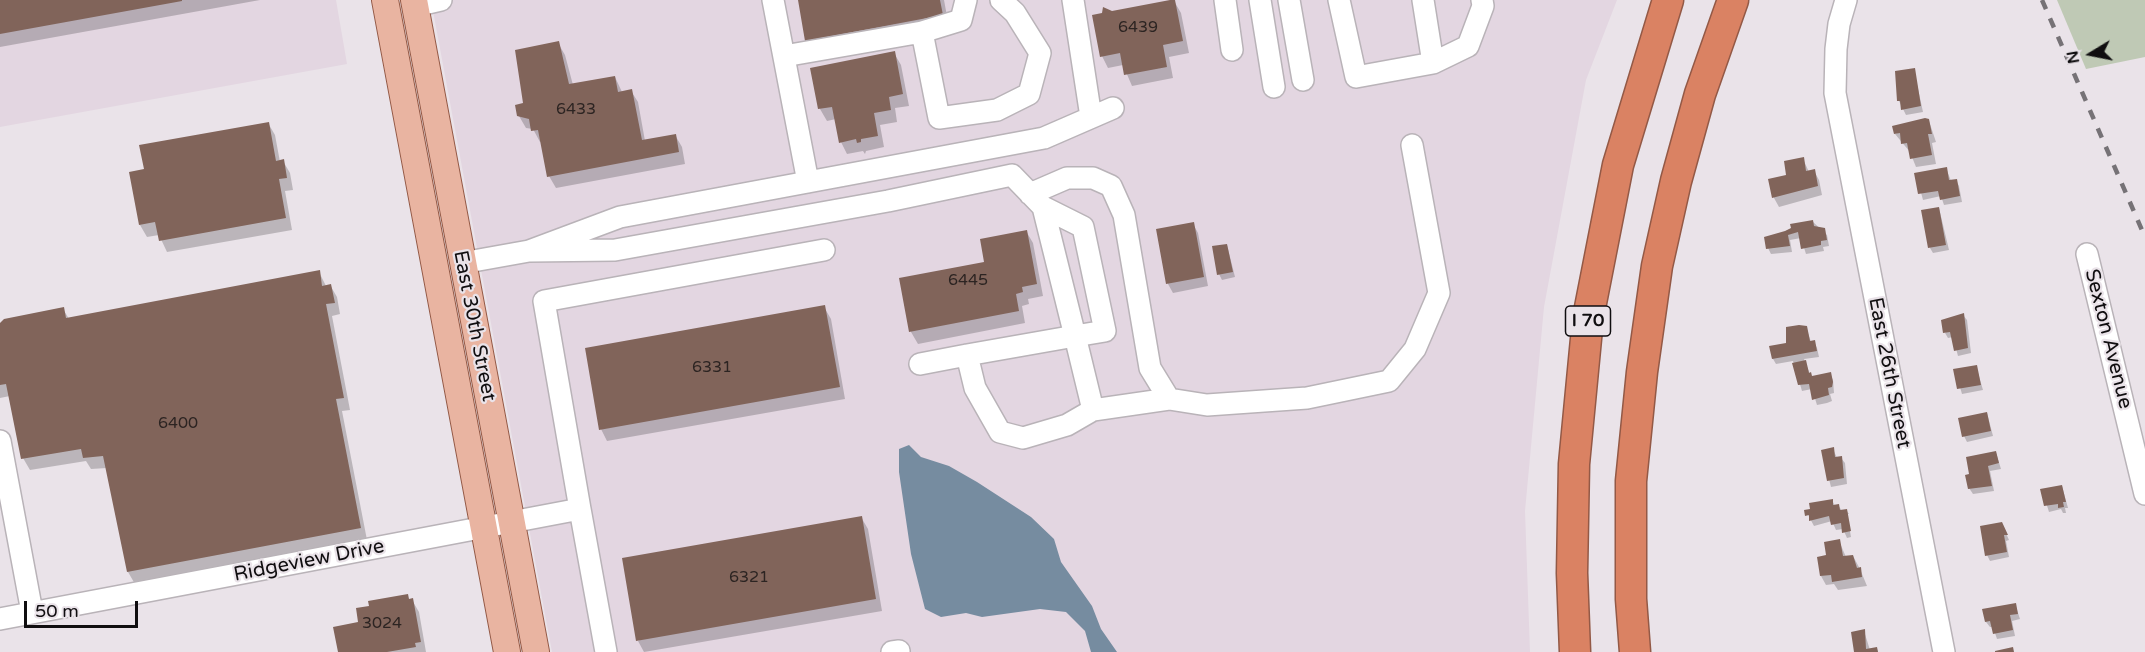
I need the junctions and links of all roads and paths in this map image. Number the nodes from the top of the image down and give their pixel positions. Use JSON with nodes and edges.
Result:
{"nodes":[{"id":1,"x":441,"y":0,"type":"edge"},
{"id":2,"x":774,"y":0,"type":"edge"},
{"id":3,"x":966,"y":0,"type":"edge"},
{"id":4,"x":1001,"y":0,"type":"edge"},
{"id":5,"x":1073,"y":0,"type":"edge"},
{"id":6,"x":1260,"y":0,"type":"edge"},
{"id":7,"x":1289,"y":0,"type":"edge"},
{"id":8,"x":1339,"y":0,"type":"edge"},
{"id":9,"x":1423,"y":0,"type":"edge"},
{"id":10,"x":1482,"y":0,"type":"edge"},
{"id":11,"x":1668,"y":0,"type":"edge"},
{"id":12,"x":1733,"y":0,"type":"edge"},
{"id":13,"x":1846,"y":0,"type":"edge"},
{"id":14,"x":1232,"y":1,"type":"edge"},
{"id":15,"x":414,"y":3,"type":"edge"},
{"id":16,"x":386,"y":5,"type":"edge"},
{"id":17,"x":922,"y":32,"type":"junction"},
{"id":18,"x":1232,"y":50,"type":"dead end"},
{"id":19,"x":784,"y":56,"type":"junction"},
{"id":20,"x":1433,"y":63,"type":"junction"},
{"id":21,"x":1303,"y":80,"type":"dead end"},
{"id":22,"x":1274,"y":87,"type":"dead end"},
{"id":23,"x":1113,"y":108,"type":"dead end"},
{"id":24,"x":1091,"y":117,"type":"junction"},
{"id":25,"x":1412,"y":146,"type":"dead end"},
{"id":26,"x":808,"y":182,"type":"junction"},
{"id":27,"x":1036,"y":201,"type":"junction"},
{"id":28,"x":824,"y":250,"type":"dead end"},
{"id":29,"x":529,"y":251,"type":"junction"},
{"id":30,"x":2087,"y":254,"type":"dead end"},
{"id":31,"x":462,"y":263,"type":"junction"},
{"id":32,"x":1075,"y":336,"type":"junction"},
{"id":33,"x":967,"y":355,"type":"junction"},
{"id":34,"x":920,"y":364,"type":"dead end"},
{"id":35,"x":1169,"y":399,"type":"junction"},
{"id":36,"x":1093,"y":410,"type":"junction"},
{"id":37,"x":0,"y":441,"type":"edge"},
{"id":38,"x":2145,"y":494,"type":"edge"},
{"id":39,"x":580,"y":510,"type":"junction"},
{"id":40,"x":511,"y":524,"type":"junction"},
{"id":41,"x":484,"y":529,"type":"junction"},
{"id":42,"x":33,"y":612,"type":"junction"},
{"id":43,"x":0,"y":618,"type":"edge"},
{"id":44,"x":507,"y":652,"type":"edge"},
{"id":45,"x":536,"y":652,"type":"edge"},
{"id":46,"x":606,"y":652,"type":"edge"},
{"id":47,"x":1575,"y":652,"type":"edge"},
{"id":48,"x":1635,"y":652,"type":"edge"},
{"id":49,"x":1944,"y":652,"type":"edge"}],
"edges":[{"from":1,"to":15,"type":"street"},
{"from":2,"to":19,"type":"street"},
{"from":3,"to":17,"type":"street"},
{"from":4,"to":17,"type":"street"},
{"from":5,"to":24,"type":"street"},
{"from":6,"to":22,"type":"street"},
{"from":7,"to":21,"type":"street"},
{"from":8,"to":20,"type":"street"},
{"from":9,"to":20,"type":"street"},
{"from":10,"to":20,"type":"street"},
{"from":11,"to":47,"type":"highway","number":"I 70"},
{"from":12,"to":48,"type":"highway"},
{"from":13,"to":49,"type":"street","name":"East 26th Street"},
{"from":14,"to":18,"type":"street"},
{"from":15,"to":16,"type":"main road"},
{"from":15,"to":31,"type":"main road","name":"East 30th Street"},
{"from":16,"to":41,"type":"main road","name":"East 30th Street"},
{"from":17,"to":19,"type":"street"},
{"from":19,"to":26,"type":"street"},
{"from":23,"to":24,"type":"street"},
{"from":24,"to":26,"type":"street"},
{"from":25,"to":35,"type":"street"},
{"from":26,"to":29,"type":"street"},
{"from":27,"to":29,"type":"street"},
{"from":27,"to":32,"type":"street"},
{"from":27,"to":32,"type":"street"},
{"from":27,"to":35,"type":"street"},
{"from":28,"to":39,"type":"street"},
{"from":29,"to":31,"type":"street"},
{"from":30,"to":38,"type":"street","name":"Sexton Avenue"},
{"from":31,"to":40,"type":"main road","name":"East 30th Street"},
{"from":32,"to":33,"type":"street"},
{"from":32,"to":36,"type":"street"},
{"from":33,"to":34,"type":"street"},
{"from":33,"to":36,"type":"street"},
{"from":35,"to":36,"type":"street"},
{"from":37,"to":42,"type":"street"},
{"from":39,"to":40,"type":"street","name":"Ridgeview Drive"},
{"from":39,"to":46,"type":"street"},
{"from":40,"to":41,"type":"street","name":"Ridgeview Drive"},
{"from":40,"to":45,"type":"main road","name":"East 30th Street"},
{"from":41,"to":42,"type":"street","name":"Ridgeview Drive"},
{"from":41,"to":44,"type":"main road","name":"East 30th Street"},
{"from":42,"to":43,"type":"street","name":"Ridgeview Drive"}]}
